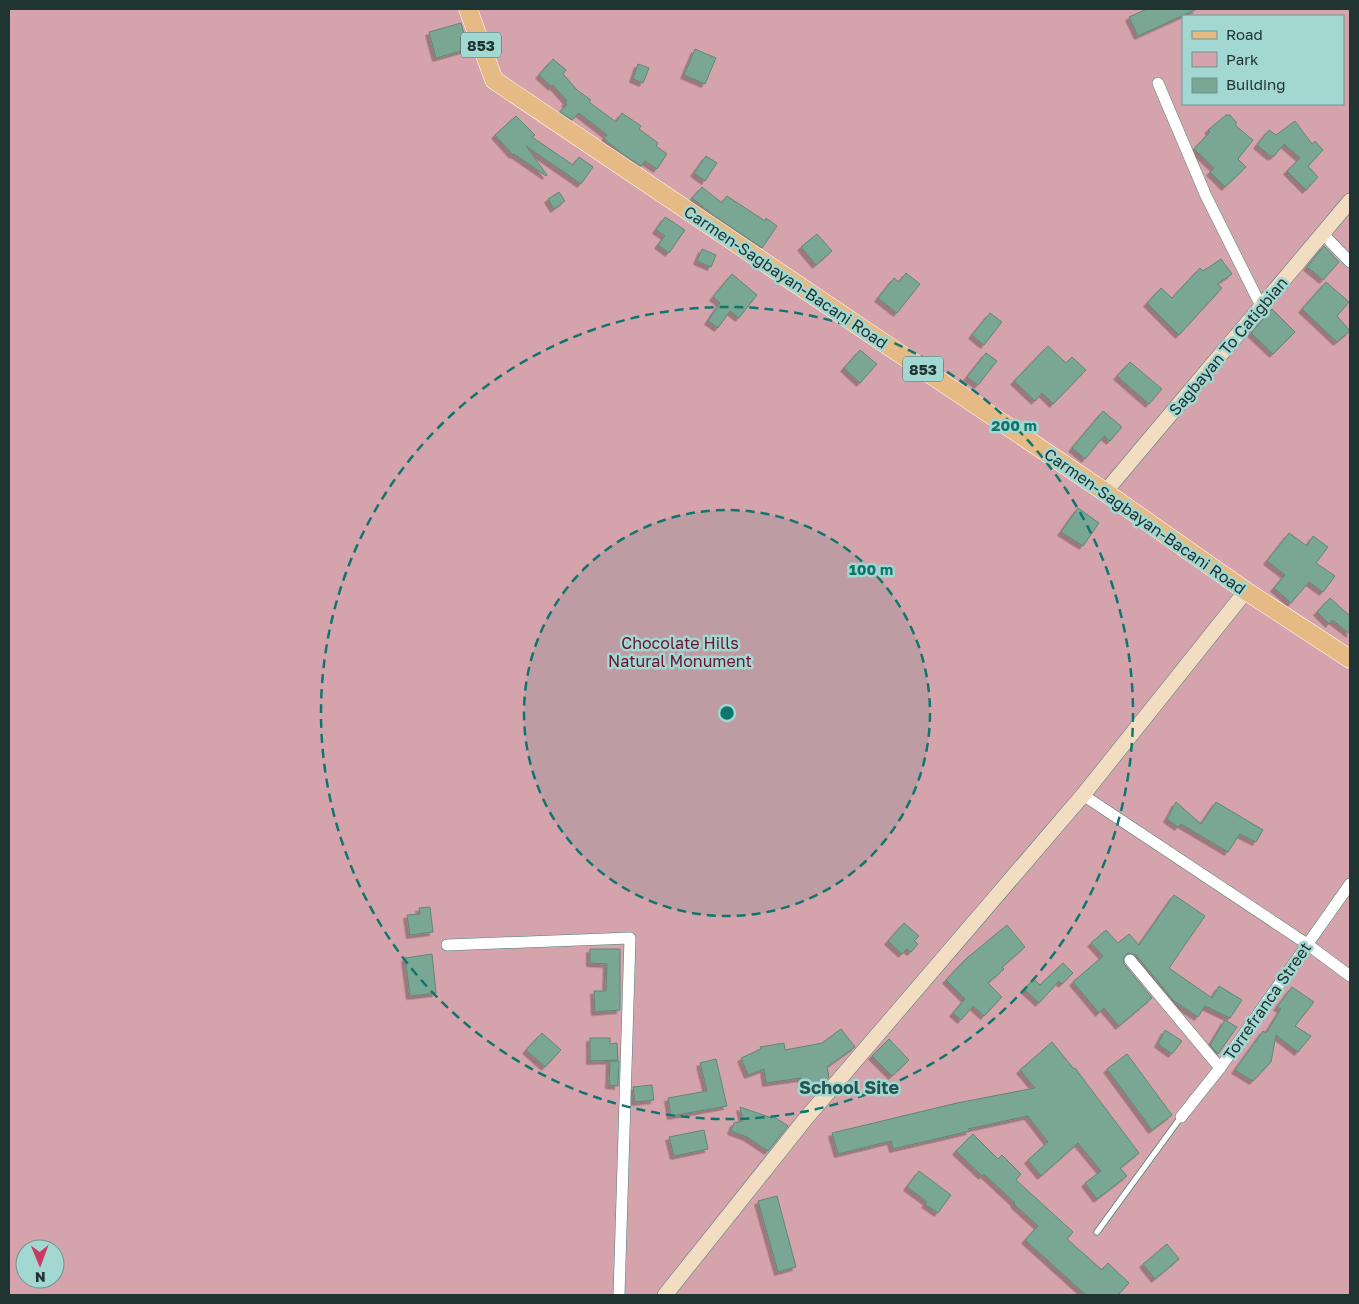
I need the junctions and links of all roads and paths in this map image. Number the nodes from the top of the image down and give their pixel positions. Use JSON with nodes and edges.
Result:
{"nodes":[{"id":1,"x":468,"y":9,"type":"edge"},
{"id":2,"x":1158,"y":83,"type":"dead end"},
{"id":3,"x":1350,"y":201,"type":"edge"},
{"id":4,"x":1323,"y":234,"type":"junction"},
{"id":5,"x":1350,"y":262,"type":"edge"},
{"id":6,"x":1261,"y":306,"type":"junction"},
{"id":7,"x":1105,"y":492,"type":"junction"},
{"id":8,"x":1246,"y":591,"type":"junction"},
{"id":9,"x":1350,"y":659,"type":"edge"},
{"id":10,"x":1083,"y":795,"type":"junction"},
{"id":11,"x":1350,"y":884,"type":"edge"},
{"id":12,"x":1307,"y":944,"type":"junction"},
{"id":13,"x":447,"y":945,"type":"dead end"},
{"id":14,"x":1130,"y":960,"type":"dead end"},
{"id":15,"x":1350,"y":976,"type":"edge"},
{"id":16,"x":1220,"y":1068,"type":"junction"},
{"id":17,"x":1181,"y":1117,"type":"joint"},
{"id":18,"x":1097,"y":1232,"type":"dead end"},
{"id":19,"x":620,"y":1295,"type":"edge"},
{"id":20,"x":665,"y":1295,"type":"edge"}],
"edges":[{"from":1,"to":7,"type":"main road","name":"Carmen-Sagbayan-Bacani Road","number":"853"},
{"from":2,"to":6,"type":"street"},
{"from":3,"to":4,"type":"street","name":"Sagbayan To Catigbian"},
{"from":4,"to":5,"type":"street"},
{"from":4,"to":6,"type":"street","name":"Sagbayan To Catigbian"},
{"from":6,"to":7,"type":"street","name":"Sagbayan To Catigbian"},
{"from":7,"to":8,"type":"main road","name":"Carmen-Sagbayan-Bacani Road","number":"853"},
{"from":8,"to":9,"type":"main road","name":"Carmen-Sagbayan-Bacani Road","number":"853"},
{"from":8,"to":10,"type":"street"},
{"from":10,"to":12,"type":"street"},
{"from":10,"to":20,"type":"street"},
{"from":11,"to":12,"type":"street","name":"Torrefranca Street"},
{"from":12,"to":15,"type":"street"},
{"from":12,"to":16,"type":"street","name":"Torrefranca Street"},
{"from":13,"to":19,"type":"street"},
{"from":14,"to":16,"type":"street"},
{"from":16,"to":17,"type":"street","name":"Torrefranca Street"},
{"from":17,"to":18,"type":"lane"}]}
